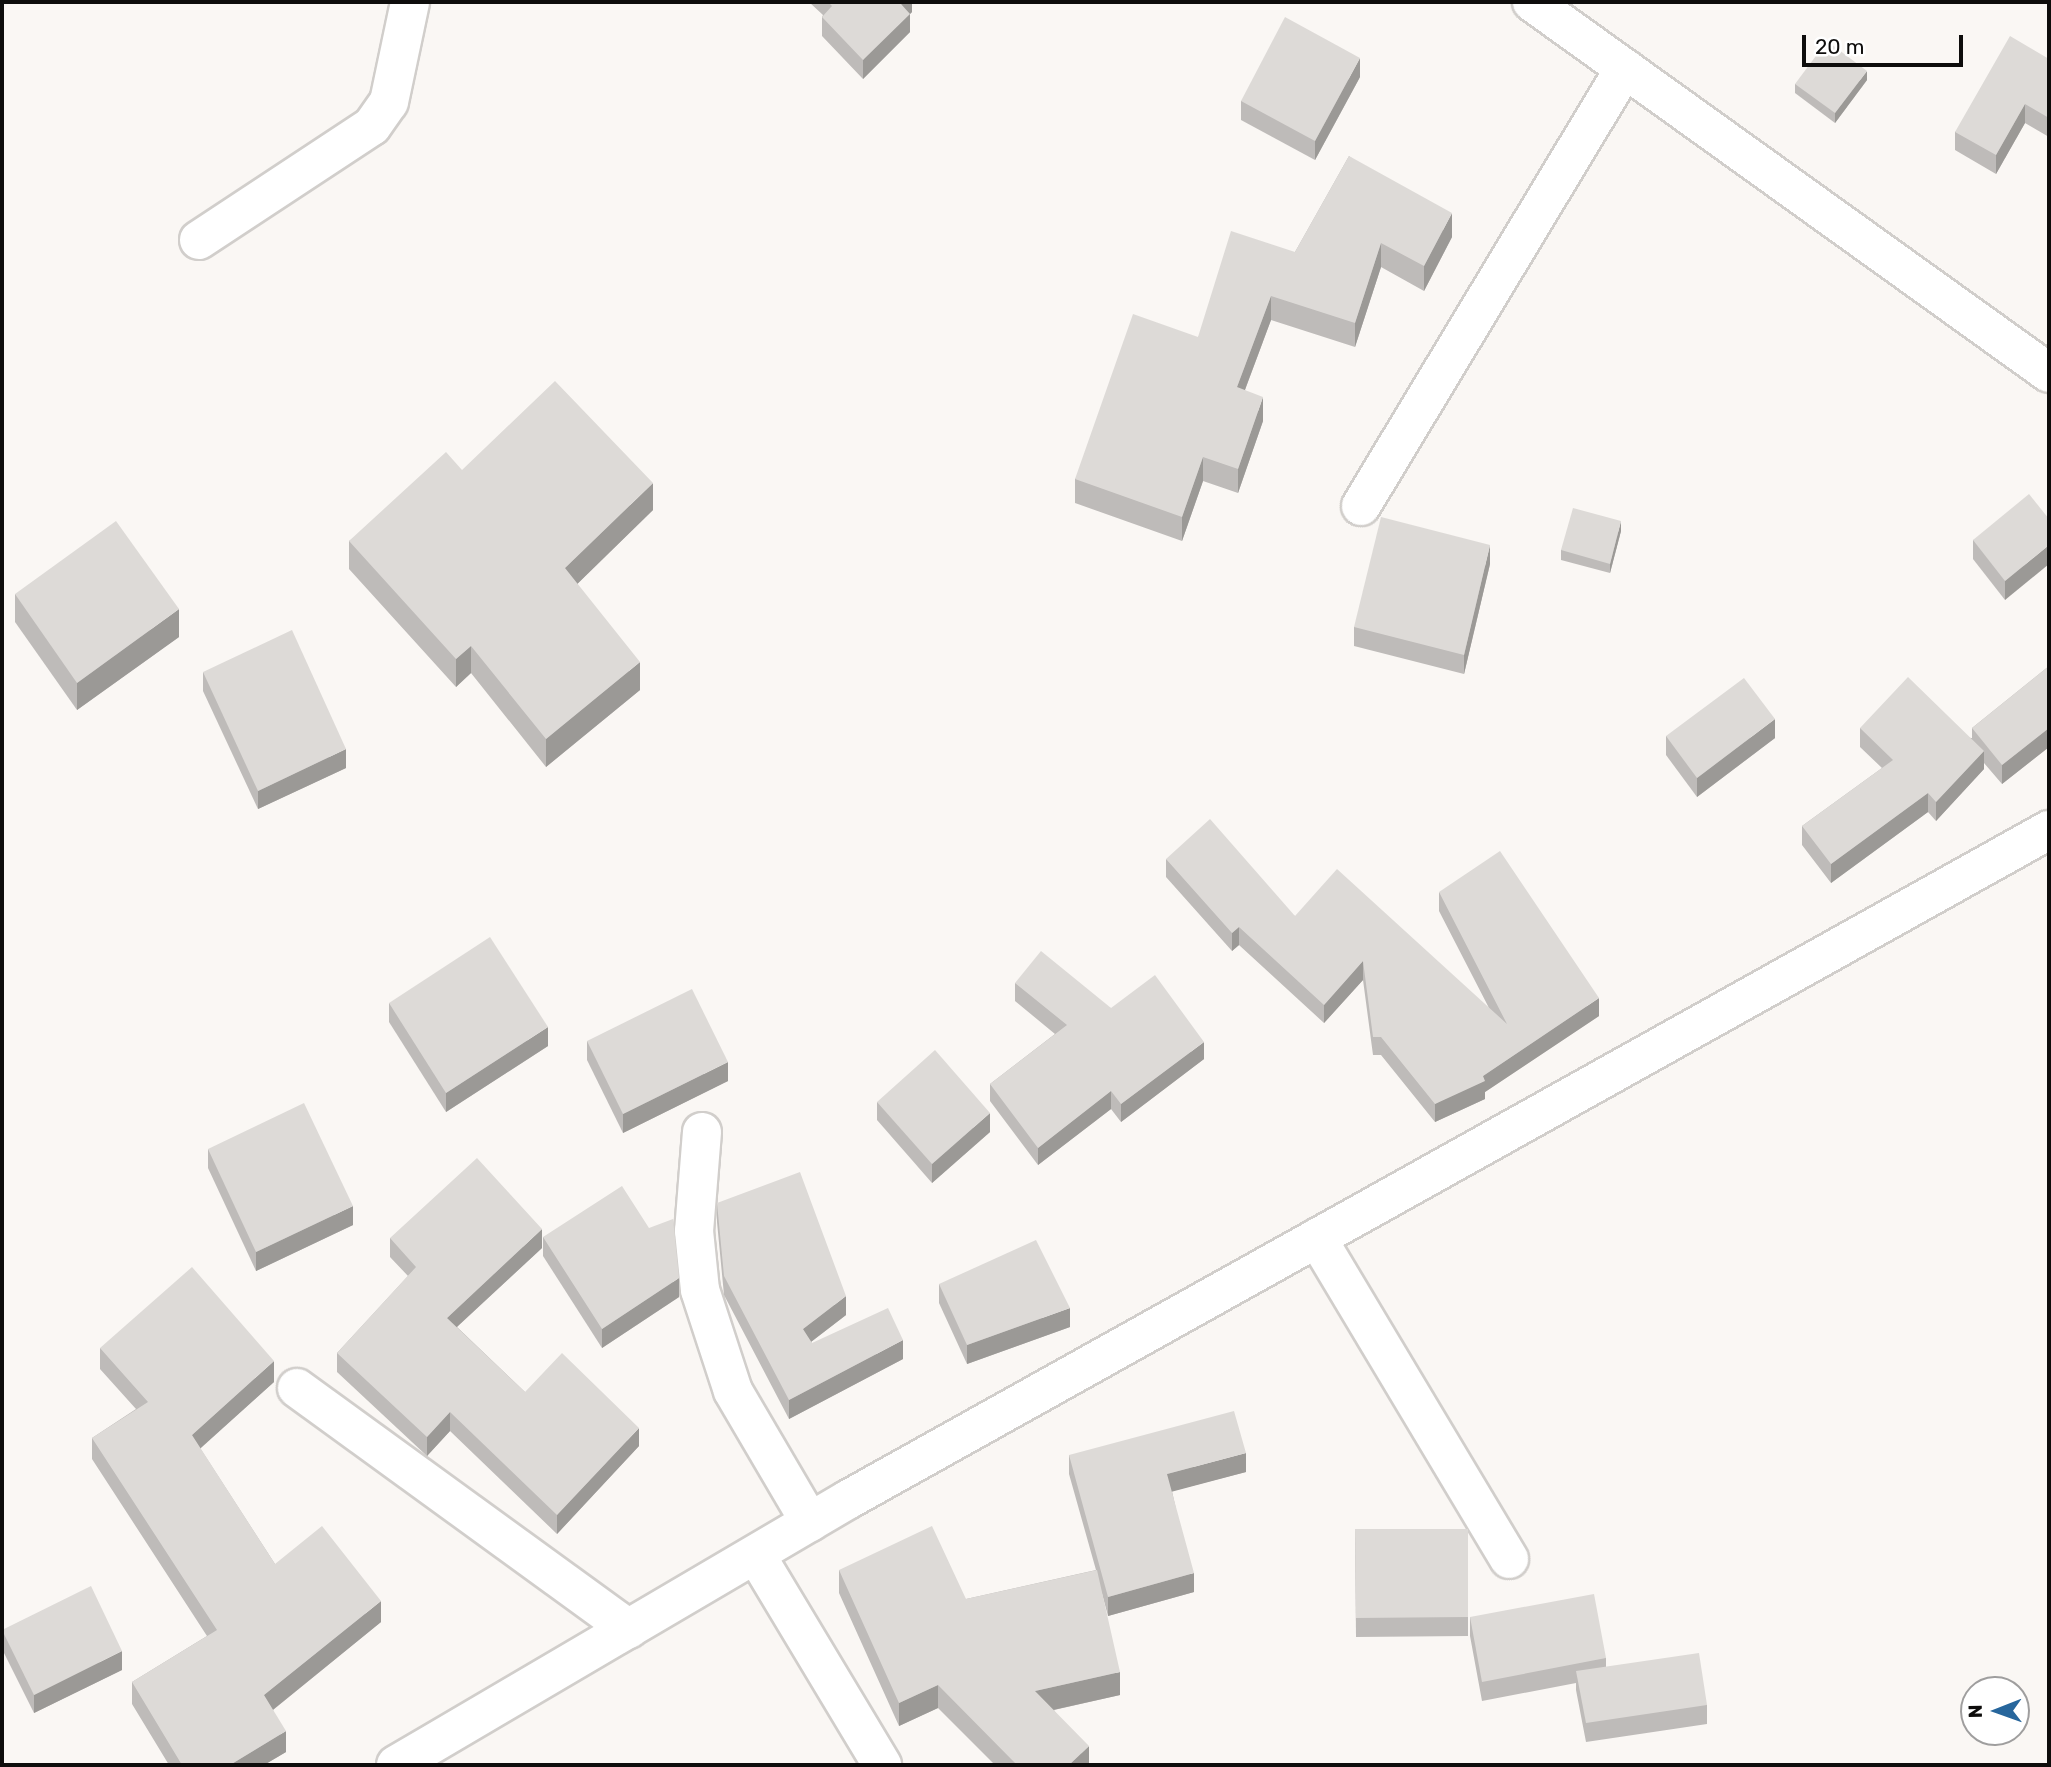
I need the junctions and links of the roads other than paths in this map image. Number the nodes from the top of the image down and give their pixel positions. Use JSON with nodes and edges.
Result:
{"nodes":[{"id":1,"x":410,"y":2,"type":"edge"},
{"id":2,"x":1532,"y":2,"type":"edge"},
{"id":3,"x":1625,"y":68,"type":"junction"},
{"id":4,"x":198,"y":240,"type":"dead end"},
{"id":5,"x":2049,"y":373,"type":"edge"},
{"id":6,"x":1361,"y":506,"type":"dead end"},
{"id":7,"x":2049,"y":830,"type":"edge"},
{"id":8,"x":702,"y":1132,"type":"dead end"},
{"id":9,"x":1317,"y":1238,"type":"junction"},
{"id":10,"x":297,"y":1388,"type":"dead end"},
{"id":11,"x":810,"y":1522,"type":"junction"},
{"id":12,"x":756,"y":1555,"type":"junction"},
{"id":13,"x":1509,"y":1559,"type":"dead end"},
{"id":14,"x":629,"y":1629,"type":"junction"},
{"id":15,"x":396,"y":1765,"type":"edge"},
{"id":16,"x":882,"y":1765,"type":"edge"}],
"edges":[{"from":1,"to":4,"type":"street"},
{"from":2,"to":3,"type":"street"},
{"from":3,"to":5,"type":"street"},
{"from":3,"to":6,"type":"street"},
{"from":7,"to":9,"type":"street"},
{"from":8,"to":11,"type":"street"},
{"from":9,"to":11,"type":"street"},
{"from":9,"to":13,"type":"street"},
{"from":10,"to":14,"type":"street"},
{"from":11,"to":12,"type":"street"},
{"from":12,"to":14,"type":"street"},
{"from":12,"to":16,"type":"street"},
{"from":14,"to":15,"type":"street"}]}
